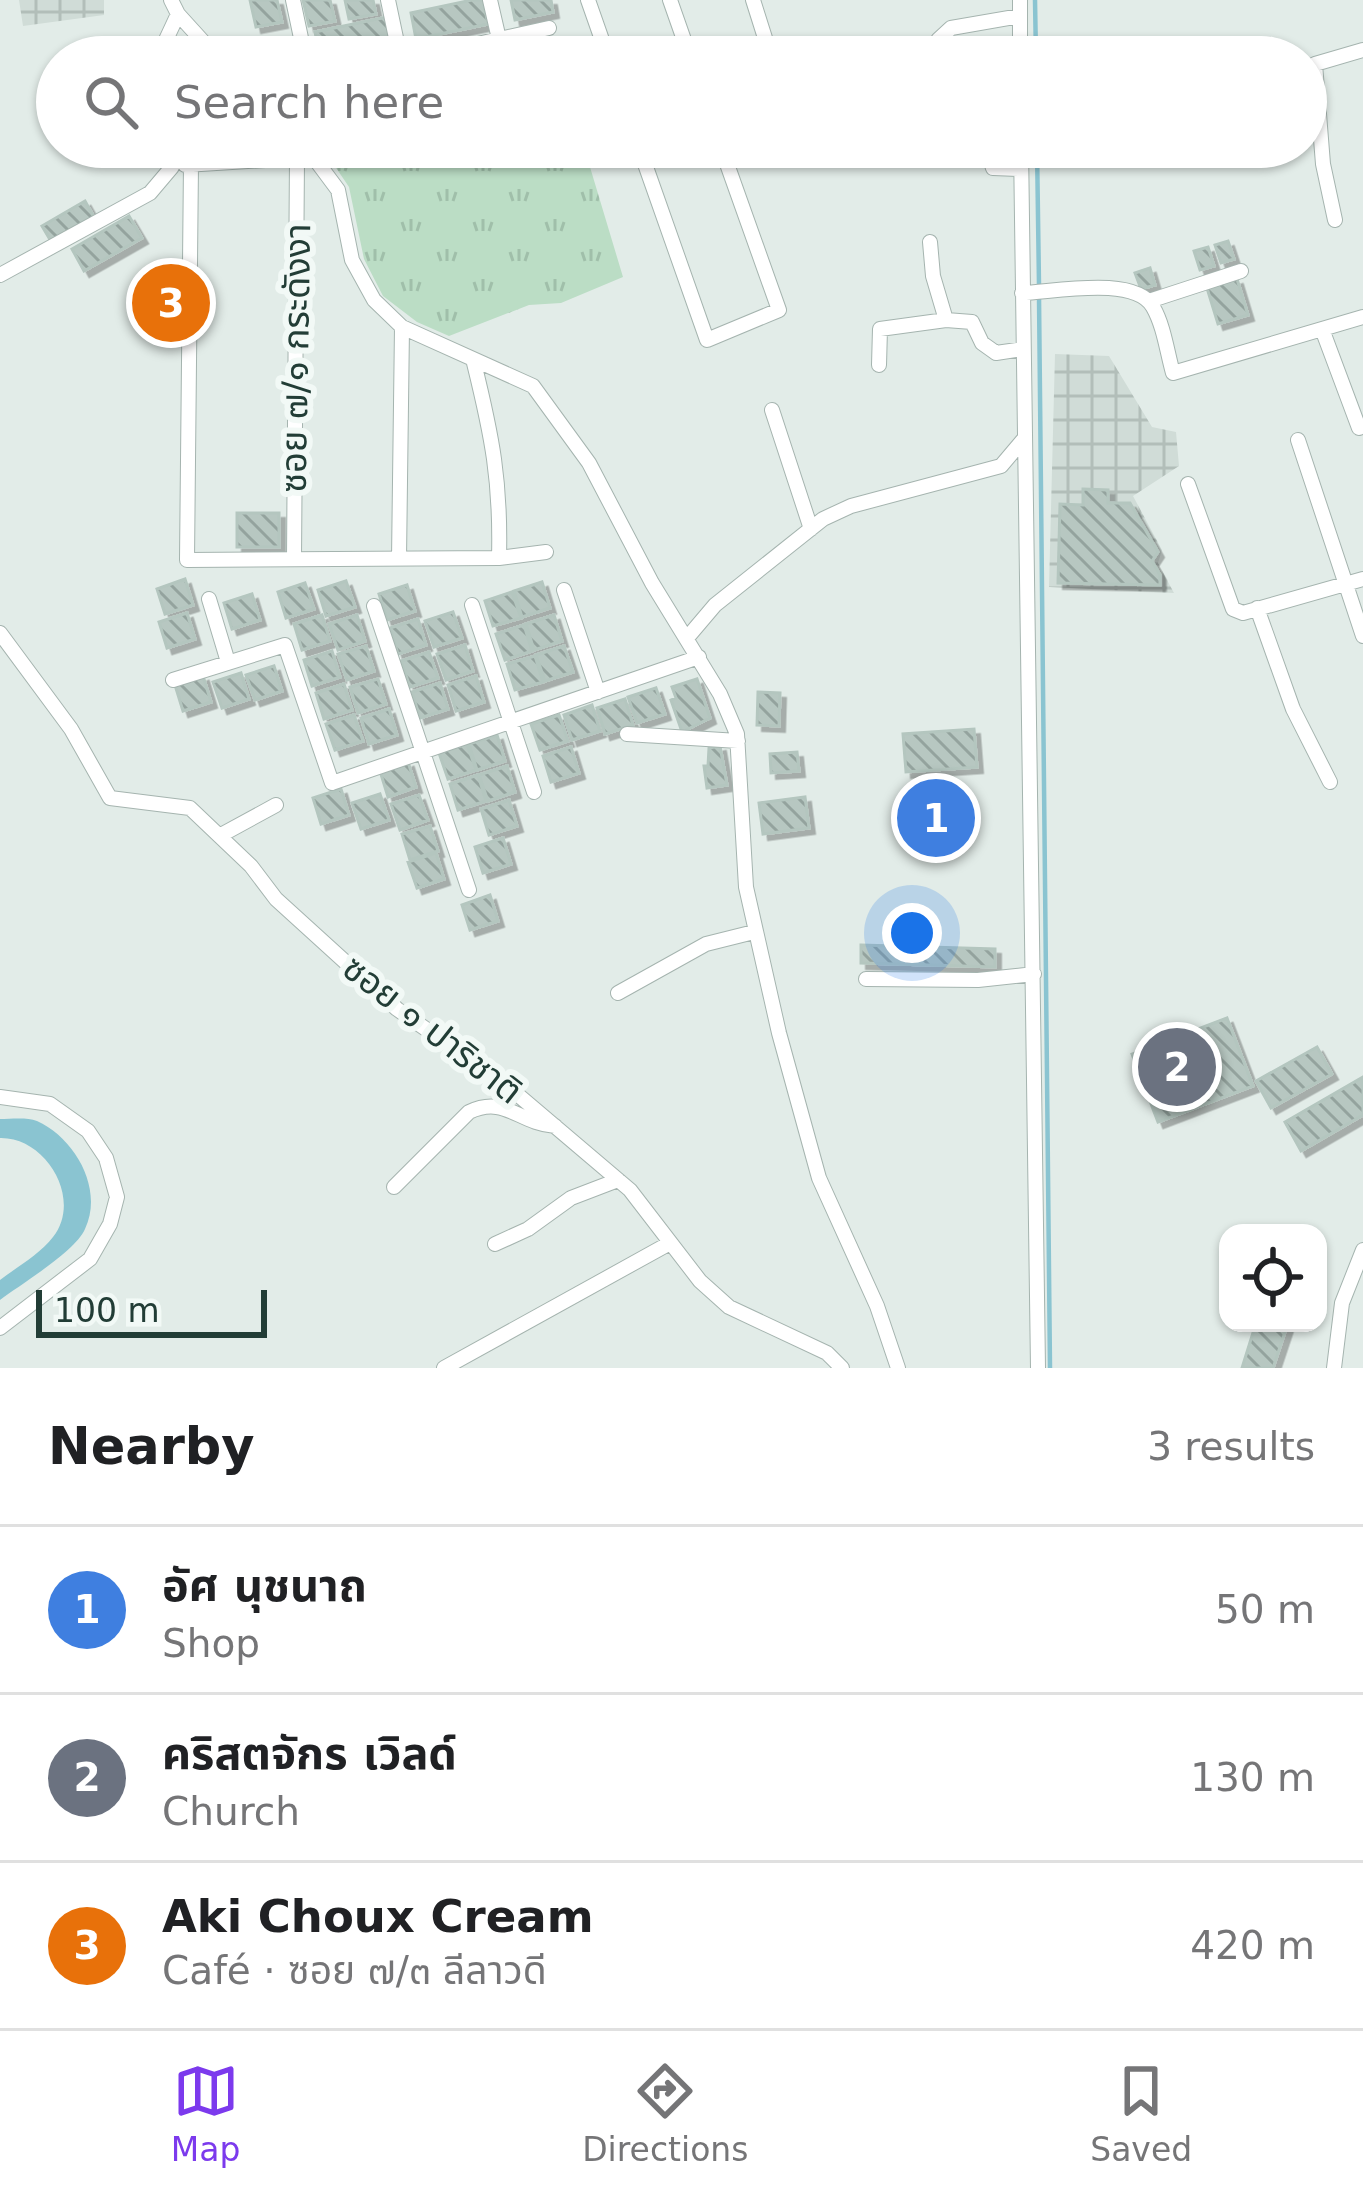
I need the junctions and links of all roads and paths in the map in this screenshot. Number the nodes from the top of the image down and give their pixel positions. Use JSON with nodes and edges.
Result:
{"nodes":[{"id":1,"x":293,"y":0,"type":"edge"},
{"id":2,"x":388,"y":0,"type":"edge"},
{"id":3,"x":490,"y":0,"type":"edge"},
{"id":4,"x":588,"y":0,"type":"edge"},
{"id":5,"x":670,"y":0,"type":"edge"},
{"id":6,"x":753,"y":0,"type":"edge"},
{"id":7,"x":175,"y":7,"type":"edge"},
{"id":8,"x":1020,"y":8,"type":"edge"},
{"id":9,"x":549,"y":28,"type":"dead end"},
{"id":10,"x":165,"y":36,"type":"edge"},
{"id":11,"x":200,"y":36,"type":"edge"},
{"id":12,"x":301,"y":36,"type":"edge"},
{"id":13,"x":396,"y":36,"type":"edge"},
{"id":14,"x":498,"y":36,"type":"edge"},
{"id":15,"x":513,"y":36,"type":"edge"},
{"id":16,"x":601,"y":36,"type":"edge"},
{"id":17,"x":683,"y":36,"type":"edge"},
{"id":18,"x":764,"y":36,"type":"edge"},
{"id":19,"x":942,"y":36,"type":"edge"},
{"id":20,"x":1363,"y":50,"type":"edge"},
{"id":21,"x":1327,"y":60,"type":"edge"},
{"id":22,"x":171,"y":168,"type":"edge"},
{"id":23,"x":190,"y":168,"type":"edge"},
{"id":24,"x":304,"y":168,"type":"edge"},
{"id":25,"x":319,"y":168,"type":"edge"},
{"id":26,"x":646,"y":168,"type":"edge"},
{"id":27,"x":729,"y":168,"type":"edge"},
{"id":28,"x":993,"y":168,"type":"edge"},
{"id":29,"x":1324,"y":168,"type":"edge"},
{"id":30,"x":1021,"y":169,"type":"joint"},
{"id":31,"x":1335,"y":220,"type":"dead end"},
{"id":32,"x":930,"y":242,"type":"dead end"},
{"id":33,"x":1241,"y":272,"type":"dead end"},
{"id":34,"x":0,"y":275,"type":"edge"},
{"id":35,"x":1034,"y":292,"type":"junction"},
{"id":36,"x":1150,"y":301,"type":"junction"},
{"id":37,"x":1363,"y":317,"type":"edge"},
{"id":38,"x":946,"y":320,"type":"junction"},
{"id":39,"x":402,"y":327,"type":"junction"},
{"id":40,"x":1322,"y":329,"type":"junction"},
{"id":41,"x":1023,"y":350,"type":"junction"},
{"id":42,"x":474,"y":363,"type":"junction"},
{"id":43,"x":879,"y":365,"type":"dead end"},
{"id":44,"x":772,"y":410,"type":"dead end"},
{"id":45,"x":1359,"y":428,"type":"dead end"},
{"id":46,"x":1024,"y":440,"type":"junction"},
{"id":47,"x":1298,"y":440,"type":"dead end"},
{"id":48,"x":1189,"y":484,"type":"dead end"},
{"id":49,"x":811,"y":530,"type":"junction"},
{"id":50,"x":546,"y":552,"type":"dead end"},
{"id":51,"x":499,"y":558,"type":"junction"},
{"id":52,"x":293,"y":559,"type":"junction"},
{"id":53,"x":399,"y":560,"type":"junction"},
{"id":54,"x":1363,"y":579,"type":"edge"},
{"id":55,"x":1345,"y":582,"type":"junction"},
{"id":56,"x":564,"y":590,"type":"dead end"},
{"id":57,"x":209,"y":599,"type":"dead end"},
{"id":58,"x":472,"y":605,"type":"dead end"},
{"id":59,"x":374,"y":606,"type":"dead end"},
{"id":60,"x":1257,"y":608,"type":"junction"},
{"id":61,"x":0,"y":633,"type":"edge"},
{"id":62,"x":1363,"y":636,"type":"edge"},
{"id":63,"x":687,"y":638,"type":"junction"},
{"id":64,"x":699,"y":658,"type":"junction"},
{"id":65,"x":228,"y":662,"type":"junction"},
{"id":66,"x":172,"y":680,"type":"dead end"},
{"id":67,"x":598,"y":692,"type":"junction"},
{"id":68,"x":509,"y":722,"type":"junction"},
{"id":69,"x":627,"y":734,"type":"dead end"},
{"id":70,"x":738,"y":742,"type":"junction"},
{"id":71,"x":422,"y":752,"type":"junction"},
{"id":72,"x":1330,"y":782,"type":"dead end"},
{"id":73,"x":534,"y":792,"type":"dead end"},
{"id":74,"x":276,"y":805,"type":"dead end"},
{"id":75,"x":221,"y":835,"type":"junction"},
{"id":76,"x":469,"y":890,"type":"dead end"},
{"id":77,"x":754,"y":932,"type":"junction"},
{"id":78,"x":1034,"y":974,"type":"junction"},
{"id":79,"x":866,"y":979,"type":"dead end"},
{"id":80,"x":618,"y":993,"type":"dead end"},
{"id":81,"x":0,"y":1097,"type":"edge"},
{"id":82,"x":554,"y":1126,"type":"junction"},
{"id":83,"x":618,"y":1180,"type":"junction"},
{"id":84,"x":394,"y":1187,"type":"dead end"},
{"id":85,"x":495,"y":1244,"type":"dead end"},
{"id":86,"x":670,"y":1244,"type":"junction"},
{"id":87,"x":1363,"y":1250,"type":"edge"},
{"id":88,"x":0,"y":1328,"type":"edge"},
{"id":89,"x":893,"y":1367,"type":"edge"},
{"id":90,"x":444,"y":1368,"type":"edge"},
{"id":91,"x":842,"y":1368,"type":"edge"},
{"id":92,"x":1038,"y":1368,"type":"edge"},
{"id":93,"x":1334,"y":1368,"type":"edge"}],
"edges":[{"from":1,"to":12,"type":"street"},
{"from":2,"to":13,"type":"street"},
{"from":3,"to":14,"type":"street"},
{"from":4,"to":16,"type":"street"},
{"from":5,"to":17,"type":"street"},
{"from":6,"to":18,"type":"street"},
{"from":7,"to":10,"type":"street"},
{"from":7,"to":11,"type":"street"},
{"from":8,"to":19,"type":"street"},
{"from":9,"to":15,"type":"street"},
{"from":20,"to":21,"type":"street"},
{"from":22,"to":34,"type":"street"},
{"from":23,"to":52,"type":"street"},
{"from":24,"to":52,"type":"street","name":"ซอย ๗/๑ กระดังงา"},
{"from":25,"to":39,"type":"street"},
{"from":26,"to":27,"type":"street"},
{"from":28,"to":30,"type":"street"},
{"from":29,"to":31,"type":"street"},
{"from":30,"to":35,"type":"street"},
{"from":32,"to":38,"type":"street"},
{"from":33,"to":36,"type":"street"},
{"from":35,"to":36,"type":"street"},
{"from":35,"to":41,"type":"street"},
{"from":36,"to":40,"type":"street"},
{"from":37,"to":40,"type":"street"},
{"from":38,"to":41,"type":"street"},
{"from":38,"to":43,"type":"street"},
{"from":39,"to":42,"type":"street"},
{"from":39,"to":53,"type":"street"},
{"from":40,"to":45,"type":"street"},
{"from":41,"to":46,"type":"street"},
{"from":42,"to":51,"type":"street"},
{"from":42,"to":63,"type":"street"},
{"from":44,"to":49,"type":"street"},
{"from":46,"to":49,"type":"street"},
{"from":46,"to":78,"type":"street"},
{"from":47,"to":55,"type":"street"},
{"from":48,"to":60,"type":"street"},
{"from":49,"to":63,"type":"street"},
{"from":50,"to":51,"type":"street"},
{"from":51,"to":53,"type":"street"},
{"from":52,"to":53,"type":"street"},
{"from":54,"to":55,"type":"street"},
{"from":55,"to":60,"type":"street"},
{"from":55,"to":62,"type":"street"},
{"from":56,"to":67,"type":"street"},
{"from":57,"to":65,"type":"street"},
{"from":58,"to":68,"type":"street"},
{"from":59,"to":71,"type":"street"},
{"from":60,"to":72,"type":"street"},
{"from":61,"to":75,"type":"street","name":"ซอย ๑ ปาริชาติ"},
{"from":63,"to":64,"type":"street"},
{"from":64,"to":67,"type":"street"},
{"from":64,"to":70,"type":"street"},
{"from":65,"to":66,"type":"street"},
{"from":65,"to":71,"type":"street"},
{"from":67,"to":68,"type":"street"},
{"from":68,"to":71,"type":"street"},
{"from":68,"to":73,"type":"street"},
{"from":69,"to":70,"type":"street"},
{"from":70,"to":77,"type":"street"},
{"from":71,"to":76,"type":"street"},
{"from":74,"to":75,"type":"street"},
{"from":75,"to":82,"type":"street","name":"ซอย ๑ ปาริชาติ"},
{"from":77,"to":80,"type":"street"},
{"from":77,"to":89,"type":"street"},
{"from":78,"to":79,"type":"street"},
{"from":78,"to":92,"type":"street"},
{"from":81,"to":88,"type":"street"},
{"from":82,"to":83,"type":"street","name":"ซอย ๑ ปาริชาติ"},
{"from":82,"to":84,"type":"street"},
{"from":83,"to":85,"type":"street"},
{"from":83,"to":86,"type":"street","name":"ซอย ๑ ปาริชาติ"},
{"from":86,"to":90,"type":"street"},
{"from":86,"to":91,"type":"street","name":"ซอย ๑ ปาริชาติ"},
{"from":87,"to":93,"type":"street"}]}
